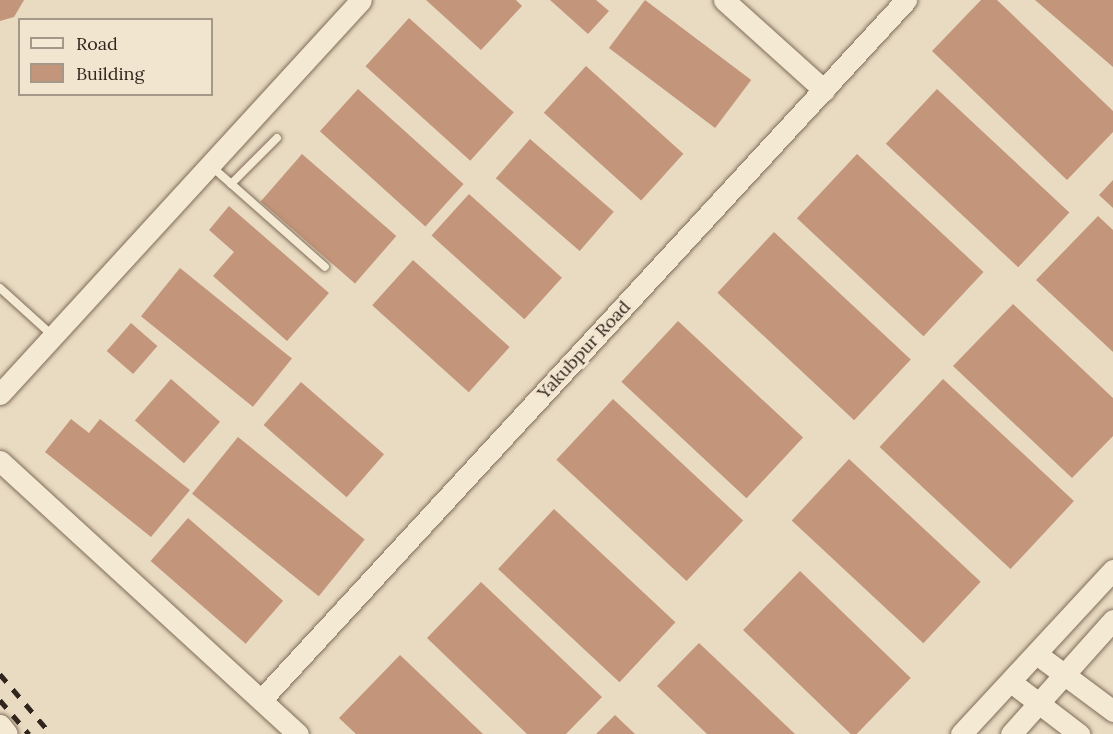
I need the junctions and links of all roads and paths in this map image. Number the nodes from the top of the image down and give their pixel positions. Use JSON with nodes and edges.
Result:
{"nodes":[{"id":1,"x":361,"y":0,"type":"edge"},
{"id":2,"x":724,"y":0,"type":"edge"},
{"id":3,"x":906,"y":0,"type":"edge"},
{"id":4,"x":824,"y":90,"type":"junction"},
{"id":5,"x":277,"y":138,"type":"dead end"},
{"id":6,"x":210,"y":165,"type":"junction"},
{"id":7,"x":231,"y":184,"type":"junction"},
{"id":8,"x":325,"y":267,"type":"dead end"},
{"id":9,"x":0,"y":288,"type":"edge"},
{"id":10,"x":53,"y":336,"type":"junction"},
{"id":11,"x":0,"y":394,"type":"edge"},
{"id":12,"x":0,"y":461,"type":"edge"},
{"id":13,"x":1113,"y":570,"type":"edge"},
{"id":14,"x":1113,"y":620,"type":"edge"},
{"id":15,"x":1038,"y":656,"type":"junction"},
{"id":16,"x":1060,"y":678,"type":"junction"},
{"id":17,"x":1011,"y":682,"type":"junction"},
{"id":18,"x":261,"y":700,"type":"junction"},
{"id":19,"x":1037,"y":706,"type":"junction"},
{"id":20,"x":1113,"y":711,"type":"edge"},
{"id":21,"x":0,"y":725,"type":"edge"},
{"id":22,"x":7,"y":734,"type":"edge"},
{"id":23,"x":298,"y":734,"type":"edge"},
{"id":24,"x":961,"y":734,"type":"edge"},
{"id":25,"x":1011,"y":734,"type":"edge"},
{"id":26,"x":1079,"y":734,"type":"edge"}],
"edges":[{"from":1,"to":6,"type":"street"},
{"from":2,"to":4,"type":"street"},
{"from":3,"to":4,"type":"street","name":"Yakubpur Road"},
{"from":4,"to":18,"type":"street","name":"Yakubpur Road"},
{"from":5,"to":7,"type":"lane"},
{"from":6,"to":7,"type":"lane"},
{"from":6,"to":10,"type":"street"},
{"from":7,"to":8,"type":"lane"},
{"from":9,"to":10,"type":"lane"},
{"from":10,"to":11,"type":"street"},
{"from":12,"to":18,"type":"street"},
{"from":13,"to":15,"type":"street"},
{"from":14,"to":16,"type":"street"},
{"from":15,"to":16,"type":"street"},
{"from":15,"to":17,"type":"street"},
{"from":16,"to":19,"type":"street"},
{"from":16,"to":20,"type":"street"},
{"from":17,"to":19,"type":"street"},
{"from":17,"to":24,"type":"street"},
{"from":18,"to":23,"type":"street"},
{"from":19,"to":25,"type":"street"},
{"from":19,"to":26,"type":"street"},
{"from":21,"to":22,"type":"street"}]}
